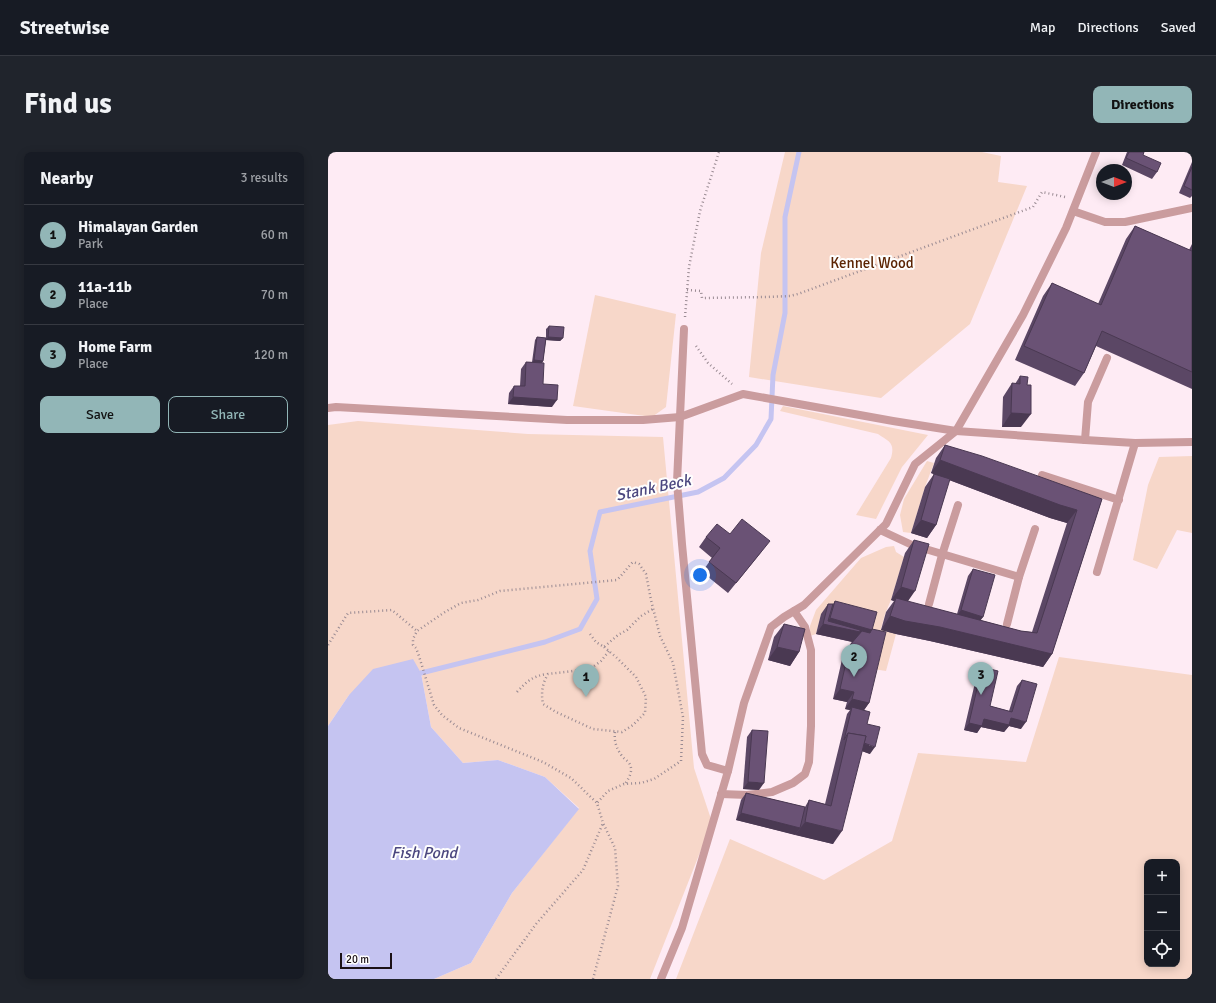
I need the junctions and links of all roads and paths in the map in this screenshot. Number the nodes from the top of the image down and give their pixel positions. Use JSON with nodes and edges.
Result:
{"nodes":[{"id":1,"x":719,"y":152,"type":"edge"},
{"id":2,"x":1096,"y":152,"type":"edge"},
{"id":3,"x":1077,"y":200,"type":"junction"},
{"id":4,"x":1192,"y":208,"type":"edge"},
{"id":5,"x":1073,"y":211,"type":"junction"},
{"id":6,"x":687,"y":290,"type":"junction"},
{"id":7,"x":684,"y":329,"type":"junction"},
{"id":8,"x":1107,"y":358,"type":"dead end"},
{"id":9,"x":743,"y":394,"type":"junction"},
{"id":10,"x":328,"y":408,"type":"edge"},
{"id":11,"x":680,"y":417,"type":"junction"},
{"id":12,"x":956,"y":431,"type":"junction"},
{"id":13,"x":1085,"y":440,"type":"junction"},
{"id":14,"x":1192,"y":442,"type":"edge"},
{"id":15,"x":1135,"y":443,"type":"junction"},
{"id":16,"x":1042,"y":475,"type":"dead end"},
{"id":17,"x":1119,"y":500,"type":"junction"},
{"id":18,"x":958,"y":505,"type":"dead end"},
{"id":19,"x":1035,"y":529,"type":"dead end"},
{"id":20,"x":880,"y":530,"type":"junction"},
{"id":21,"x":942,"y":555,"type":"junction"},
{"id":22,"x":1097,"y":572,"type":"dead end"},
{"id":23,"x":1019,"y":577,"type":"junction"},
{"id":24,"x":930,"y":604,"type":"dead end"},
{"id":25,"x":653,"y":609,"type":"junction"},
{"id":26,"x":794,"y":611,"type":"junction"},
{"id":27,"x":1007,"y":624,"type":"dead end"},
{"id":28,"x":417,"y":631,"type":"junction"},
{"id":29,"x":590,"y":634,"type":"dead end"},
{"id":30,"x":328,"y":645,"type":"edge"},
{"id":31,"x":604,"y":647,"type":"junction"},
{"id":32,"x":609,"y":651,"type":"junction"},
{"id":33,"x":548,"y":674,"type":"junction"},
{"id":34,"x":517,"y":692,"type":"dead end"},
{"id":35,"x":615,"y":732,"type":"junction"},
{"id":36,"x":728,"y":771,"type":"junction"},
{"id":37,"x":624,"y":784,"type":"junction"},
{"id":38,"x":721,"y":794,"type":"junction"},
{"id":39,"x":597,"y":803,"type":"junction"},
{"id":40,"x":603,"y":823,"type":"junction"},
{"id":41,"x":496,"y":979,"type":"edge"},
{"id":42,"x":593,"y":979,"type":"edge"},
{"id":43,"x":661,"y":979,"type":"edge"}],
"edges":[{"from":1,"to":6,"type":"path"},
{"from":2,"to":3,"type":"lane"},
{"from":3,"to":5,"type":"lane"},
{"from":3,"to":6,"type":"path"},
{"from":4,"to":5,"type":"lane"},
{"from":5,"to":12,"type":"lane"},
{"from":6,"to":7,"type":"path"},
{"from":7,"to":9,"type":"path"},
{"from":7,"to":11,"type":"lane"},
{"from":8,"to":13,"type":"lane"},
{"from":9,"to":11,"type":"lane"},
{"from":9,"to":12,"type":"lane"},
{"from":10,"to":11,"type":"lane"},
{"from":11,"to":36,"type":"lane"},
{"from":12,"to":13,"type":"lane"},
{"from":12,"to":20,"type":"lane"},
{"from":13,"to":15,"type":"lane"},
{"from":14,"to":15,"type":"lane"},
{"from":15,"to":17,"type":"lane"},
{"from":16,"to":17,"type":"lane"},
{"from":17,"to":22,"type":"lane"},
{"from":18,"to":21,"type":"lane"},
{"from":19,"to":23,"type":"lane"},
{"from":20,"to":21,"type":"lane"},
{"from":20,"to":26,"type":"lane"},
{"from":21,"to":23,"type":"lane"},
{"from":21,"to":24,"type":"lane"},
{"from":23,"to":27,"type":"lane"},
{"from":25,"to":28,"type":"path"},
{"from":25,"to":31,"type":"path"},
{"from":25,"to":37,"type":"path"},
{"from":26,"to":36,"type":"lane"},
{"from":26,"to":38,"type":"lane"},
{"from":28,"to":30,"type":"path"},
{"from":28,"to":39,"type":"path"},
{"from":29,"to":31,"type":"path"},
{"from":31,"to":32,"type":"path"},
{"from":32,"to":33,"type":"path"},
{"from":32,"to":35,"type":"path"},
{"from":33,"to":34,"type":"path"},
{"from":33,"to":35,"type":"path"},
{"from":35,"to":37,"type":"path"},
{"from":36,"to":38,"type":"lane"},
{"from":37,"to":39,"type":"path"},
{"from":38,"to":43,"type":"lane"},
{"from":39,"to":40,"type":"path"},
{"from":40,"to":41,"type":"path"},
{"from":40,"to":42,"type":"path"}]}
